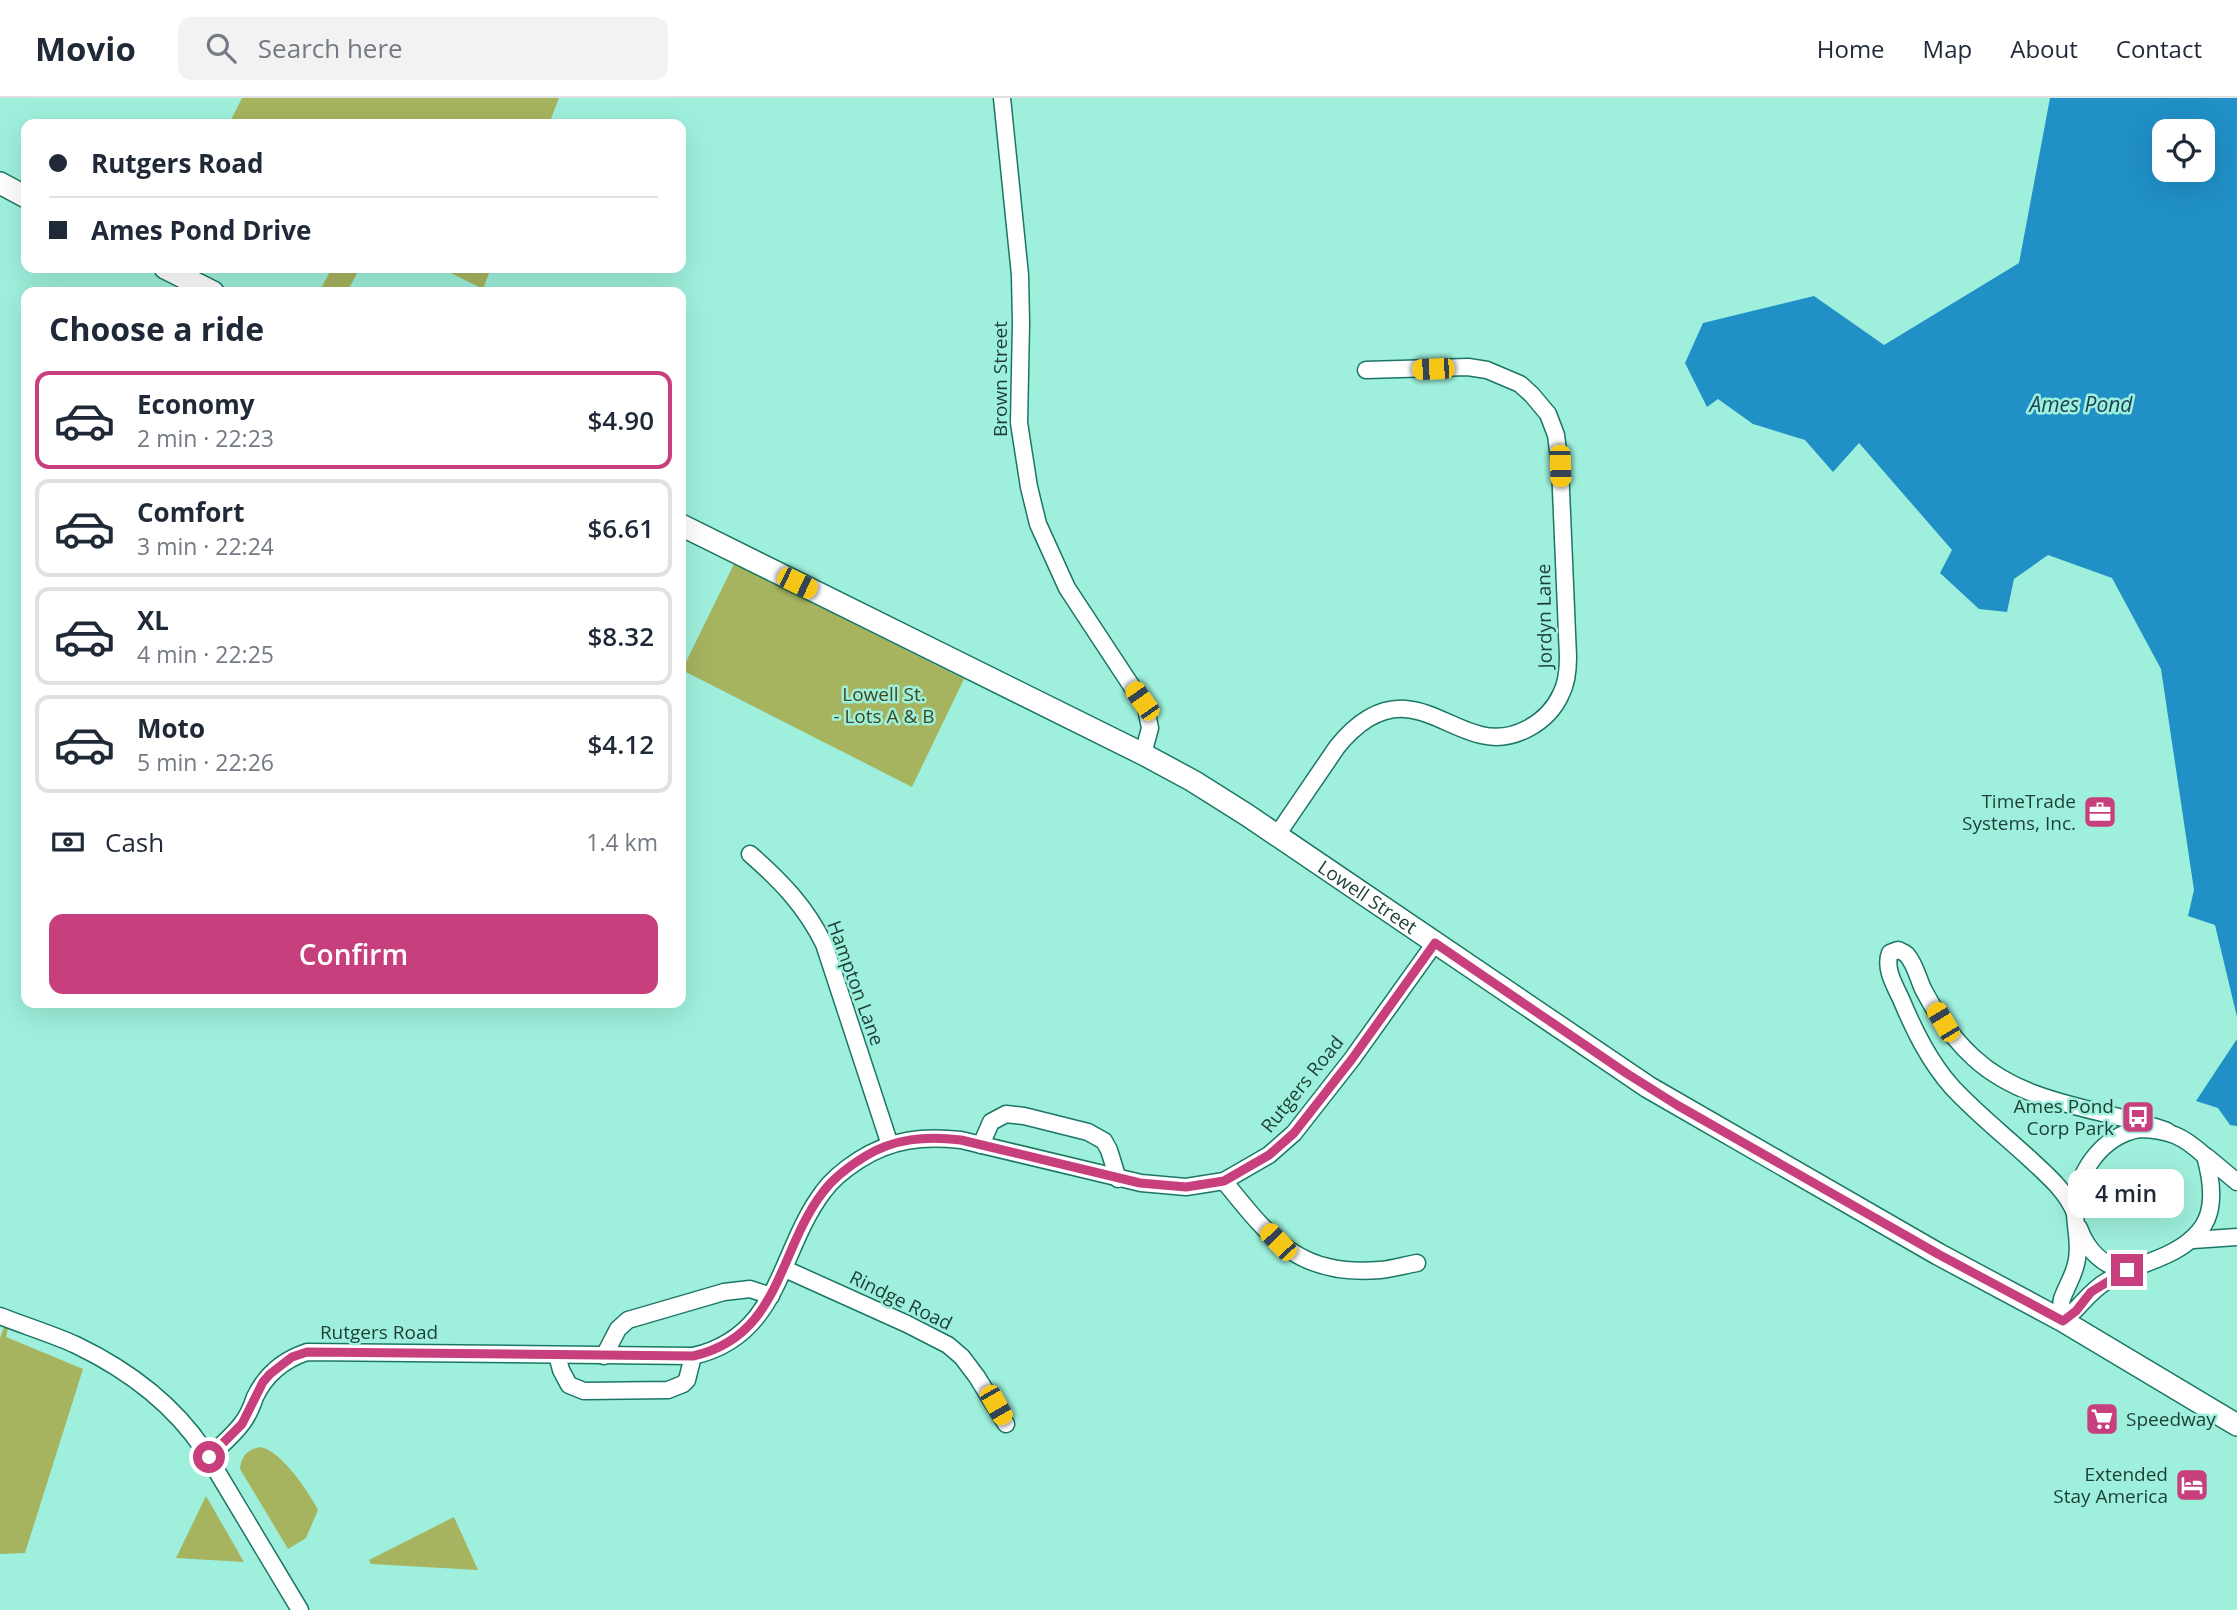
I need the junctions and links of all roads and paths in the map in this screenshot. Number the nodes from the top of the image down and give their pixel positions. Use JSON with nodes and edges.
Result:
{"nodes":[{"id":1,"x":1002,"y":98,"type":"edge"},
{"id":2,"x":0,"y":183,"type":"edge"},
{"id":3,"x":21,"y":194,"type":"edge"},
{"id":4,"x":175,"y":273,"type":"edge"},
{"id":5,"x":203,"y":287,"type":"edge"},
{"id":6,"x":1366,"y":370,"type":"dead end"},
{"id":7,"x":686,"y":527,"type":"edge"},
{"id":8,"x":1143,"y":754,"type":"junction"},
{"id":9,"x":1277,"y":835,"type":"junction"},
{"id":10,"x":750,"y":854,"type":"dead end"},
{"id":11,"x":1435,"y":943,"type":"junction"},
{"id":12,"x":2167,"y":1131,"type":"junction"},
{"id":13,"x":890,"y":1145,"type":"junction"},
{"id":14,"x":981,"y":1145,"type":"junction"},
{"id":15,"x":2206,"y":1156,"type":"junction"},
{"id":16,"x":1118,"y":1179,"type":"junction"},
{"id":17,"x":1224,"y":1181,"type":"junction"},
{"id":18,"x":2237,"y":1182,"type":"edge"},
{"id":19,"x":2076,"y":1219,"type":"junction"},
{"id":20,"x":2237,"y":1237,"type":"edge"},
{"id":21,"x":2193,"y":1240,"type":"junction"},
{"id":22,"x":1417,"y":1263,"type":"dead end"},
{"id":23,"x":785,"y":1269,"type":"junction"},
{"id":24,"x":2127,"y":1270,"type":"junction"},
{"id":25,"x":771,"y":1296,"type":"junction"},
{"id":26,"x":0,"y":1316,"type":"edge"},
{"id":27,"x":2063,"y":1321,"type":"junction"},
{"id":28,"x":557,"y":1355,"type":"junction"},
{"id":29,"x":604,"y":1356,"type":"junction"},
{"id":30,"x":693,"y":1356,"type":"junction"},
{"id":31,"x":1006,"y":1424,"type":"dead end"},
{"id":32,"x":2237,"y":1425,"type":"edge"},
{"id":33,"x":209,"y":1457,"type":"junction"},
{"id":34,"x":300,"y":1610,"type":"edge"}],
"edges":[{"from":1,"to":8,"type":"street","name":"Brown Street"},
{"from":2,"to":3,"type":"main road"},
{"from":4,"to":5,"type":"main road"},
{"from":6,"to":9,"type":"street","name":"Jordyn Lane"},
{"from":7,"to":8,"type":"main road","name":"Lowell Street"},
{"from":8,"to":9,"type":"main road","name":"Lowell Street"},
{"from":9,"to":11,"type":"main road","name":"Lowell Street"},
{"from":10,"to":13,"type":"street","name":"Hampton Lane"},
{"from":11,"to":17,"type":"street","name":"Rutgers Road"},
{"from":11,"to":27,"type":"main road","name":"Lowell Street"},
{"from":12,"to":15,"type":"street"},
{"from":12,"to":19,"type":"street"},
{"from":12,"to":19,"type":"street"},
{"from":13,"to":14,"type":"street","name":"Rutgers Road"},
{"from":13,"to":23,"type":"street","name":"Rutgers Road"},
{"from":14,"to":16,"type":"street","name":"Rutgers Road"},
{"from":14,"to":16,"type":"street"},
{"from":15,"to":18,"type":"street"},
{"from":15,"to":21,"type":"street"},
{"from":16,"to":17,"type":"street","name":"Rutgers Road"},
{"from":17,"to":22,"type":"street"},
{"from":19,"to":24,"type":"street"},
{"from":19,"to":27,"type":"street"},
{"from":20,"to":21,"type":"street"},
{"from":21,"to":24,"type":"street"},
{"from":23,"to":25,"type":"street","name":"Rutgers Road"},
{"from":23,"to":31,"type":"street","name":"Rindge Road"},
{"from":24,"to":27,"type":"street"},
{"from":25,"to":29,"type":"street"},
{"from":25,"to":30,"type":"street","name":"Rutgers Road"},
{"from":26,"to":33,"type":"street"},
{"from":27,"to":32,"type":"main road","name":"Lowell Street"},
{"from":28,"to":29,"type":"street","name":"Rutgers Road"},
{"from":28,"to":30,"type":"street"},
{"from":28,"to":33,"type":"street","name":"Rutgers Road"},
{"from":29,"to":30,"type":"street","name":"Rutgers Road"},
{"from":33,"to":34,"type":"street"}]}
